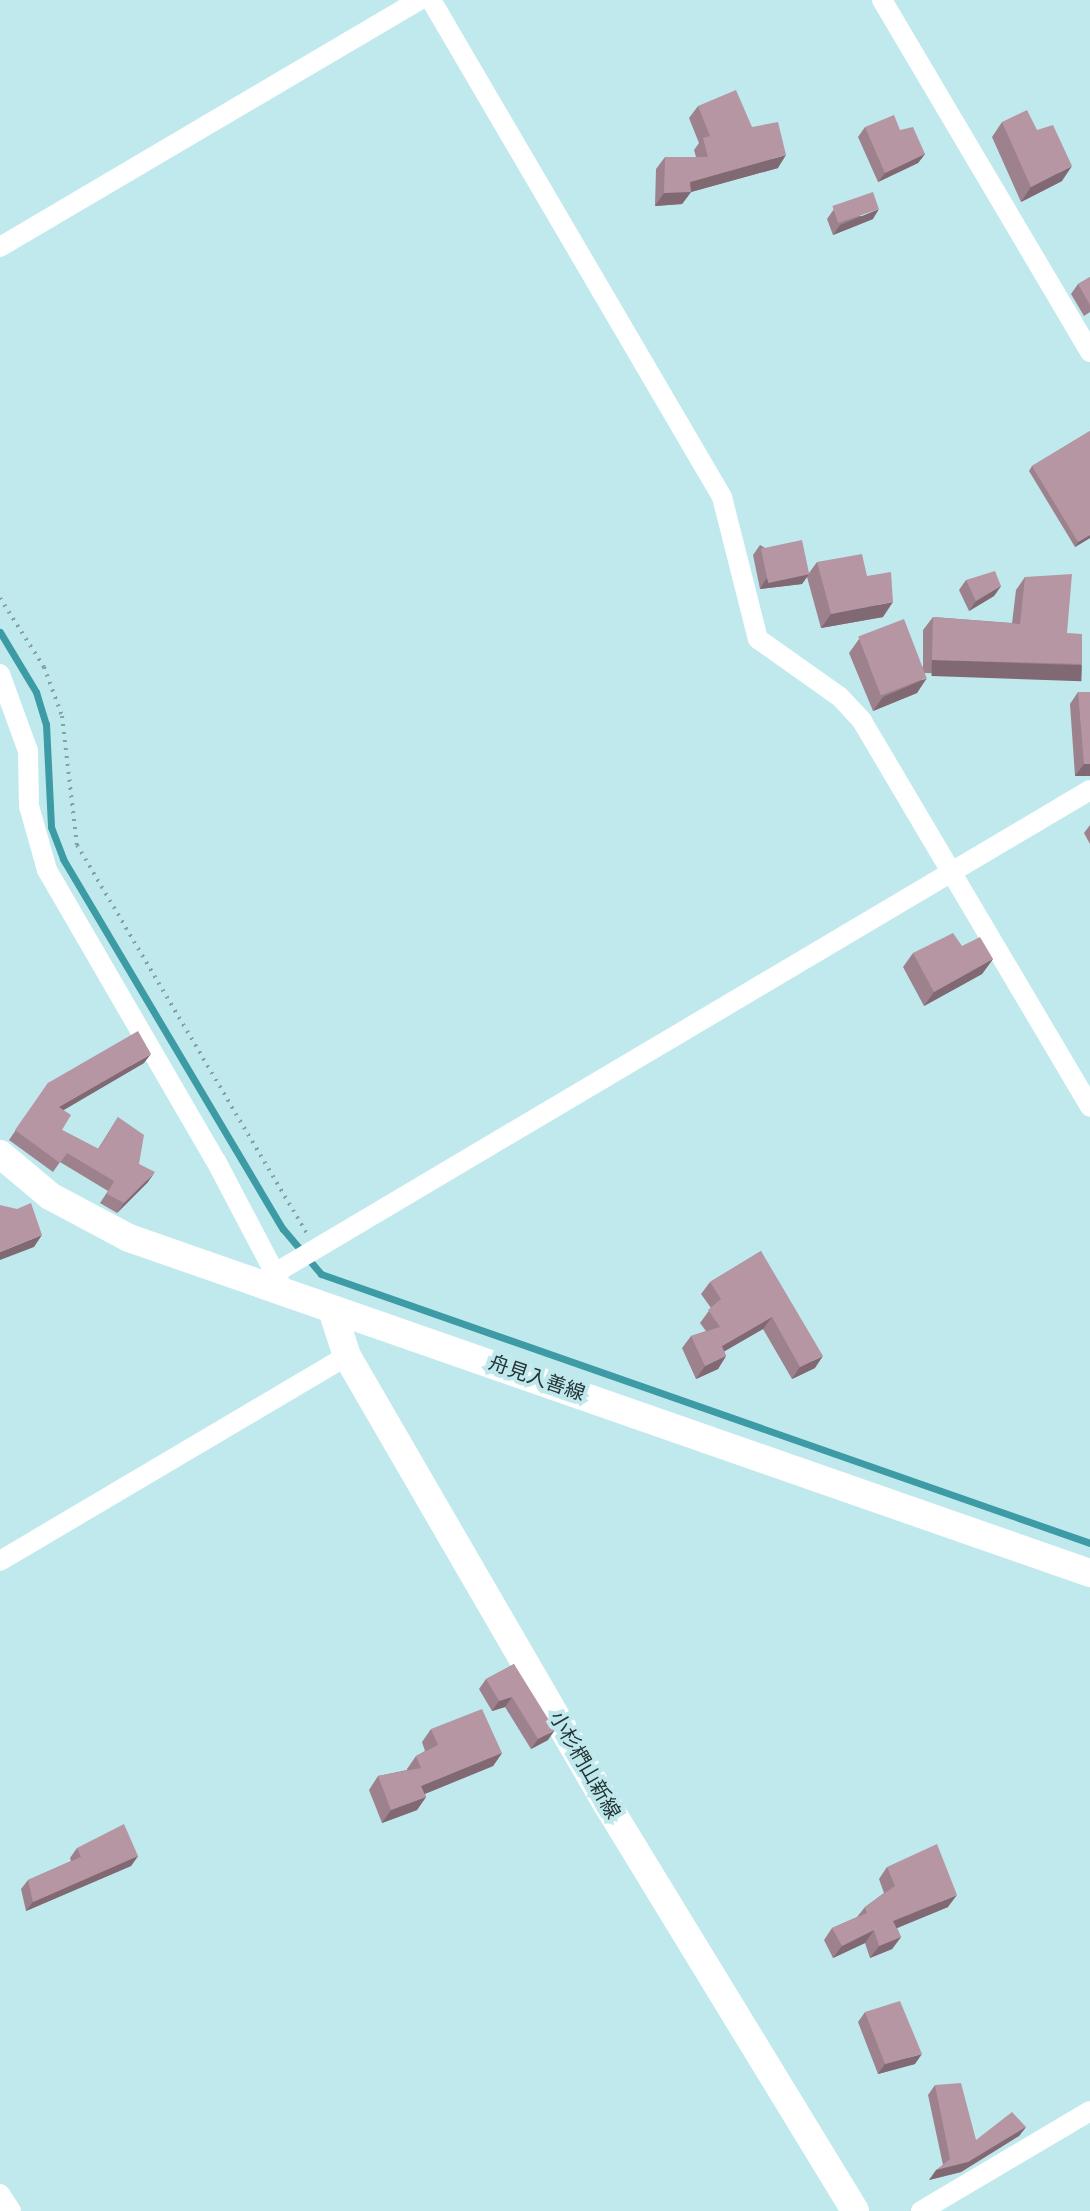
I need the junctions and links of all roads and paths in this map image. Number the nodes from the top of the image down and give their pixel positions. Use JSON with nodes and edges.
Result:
{"nodes":[{"id":1,"x":420,"y":0,"type":"edge"},
{"id":2,"x":431,"y":0,"type":"edge"},
{"id":3,"x":882,"y":0,"type":"edge"},
{"id":4,"x":0,"y":247,"type":"edge"},
{"id":5,"x":1090,"y":352,"type":"edge"},
{"id":6,"x":0,"y":598,"type":"edge"},
{"id":7,"x":0,"y":674,"type":"edge"},
{"id":8,"x":1090,"y":790,"type":"edge"},
{"id":9,"x":952,"y":873,"type":"junction"},
{"id":10,"x":1090,"y":1107,"type":"edge"},
{"id":11,"x":0,"y":1154,"type":"edge"},
{"id":12,"x":315,"y":1249,"type":"junction"},
{"id":13,"x":279,"y":1281,"type":"junction"},
{"id":14,"x":332,"y":1310,"type":"junction"},
{"id":15,"x":347,"y":1356,"type":"junction"},
{"id":16,"x":0,"y":1561,"type":"edge"},
{"id":17,"x":1090,"y":1573,"type":"edge"},
{"id":18,"x":1090,"y":2111,"type":"edge"},
{"id":19,"x":0,"y":2194,"type":"edge"},
{"id":20,"x":11,"y":2211,"type":"edge"},
{"id":21,"x":855,"y":2211,"type":"edge"},
{"id":22,"x":921,"y":2211,"type":"edge"}],
"edges":[{"from":1,"to":4,"type":"street"},
{"from":2,"to":9,"type":"street"},
{"from":3,"to":5,"type":"street"},
{"from":6,"to":12,"type":"path"},
{"from":7,"to":13,"type":"street"},
{"from":8,"to":9,"type":"street"},
{"from":9,"to":10,"type":"street"},
{"from":9,"to":12,"type":"street"},
{"from":11,"to":13,"type":"main road","name":"舟見入善線"},
{"from":12,"to":13,"type":"street"},
{"from":13,"to":14,"type":"main road","name":"舟見入善線"},
{"from":14,"to":15,"type":"main road","name":"小杉椚山新線"},
{"from":14,"to":17,"type":"main road","name":"舟見入善線"},
{"from":15,"to":16,"type":"street"},
{"from":15,"to":21,"type":"main road","name":"小杉椚山新線"},
{"from":18,"to":22,"type":"street"},
{"from":19,"to":20,"type":"street"}]}
